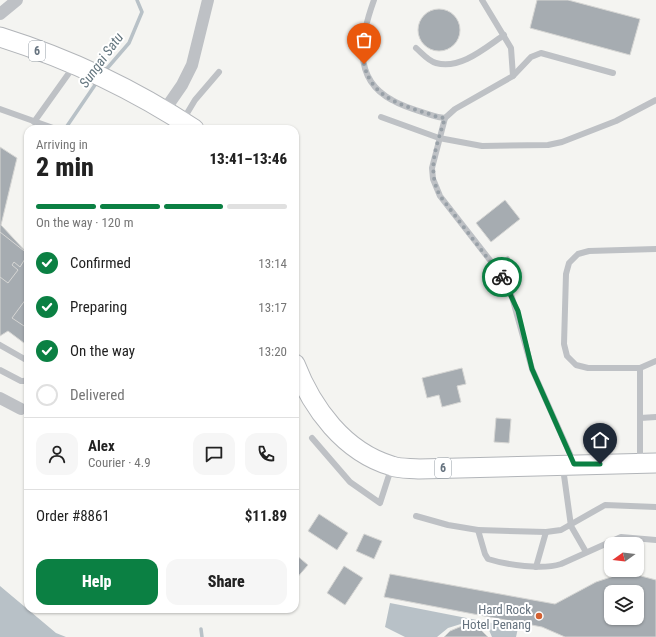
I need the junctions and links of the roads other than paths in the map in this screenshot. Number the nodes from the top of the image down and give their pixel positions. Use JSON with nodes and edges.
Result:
{"nodes":[{"id":1,"x":17,"y":0,"type":"edge"},
{"id":2,"x":208,"y":0,"type":"edge"},
{"id":3,"x":374,"y":0,"type":"edge"},
{"id":4,"x":482,"y":0,"type":"edge"},
{"id":5,"x":0,"y":14,"type":"edge"},
{"id":6,"x":504,"y":35,"type":"junction"},
{"id":7,"x":0,"y":37,"type":"edge"},
{"id":8,"x":416,"y":48,"type":"dead end"},
{"id":9,"x":80,"y":68,"type":"junction"},
{"id":10,"x":219,"y":72,"type":"dead end"},
{"id":11,"x":613,"y":73,"type":"dead end"},
{"id":12,"x":513,"y":76,"type":"junction"},
{"id":13,"x":656,"y":100,"type":"edge"},
{"id":14,"x":0,"y":110,"type":"edge"},
{"id":15,"x":164,"y":110,"type":"junction"},
{"id":16,"x":381,"y":117,"type":"dead end"},
{"id":17,"x":445,"y":118,"type":"junction"},
{"id":18,"x":34,"y":122,"type":"junction"},
{"id":19,"x":43,"y":125,"type":"edge"},
{"id":20,"x":188,"y":125,"type":"edge"},
{"id":21,"x":439,"y":138,"type":"junction"},
{"id":22,"x":656,"y":249,"type":"edge"},
{"id":23,"x":0,"y":345,"type":"edge"},
{"id":24,"x":24,"y":359,"type":"edge"},
{"id":25,"x":656,"y":361,"type":"edge"},
{"id":26,"x":640,"y":368,"type":"junction"},
{"id":27,"x":0,"y":370,"type":"edge"},
{"id":28,"x":299,"y":372,"type":"edge"},
{"id":29,"x":24,"y":382,"type":"edge"},
{"id":30,"x":0,"y":398,"type":"edge"},
{"id":31,"x":21,"y":409,"type":"dead end"},
{"id":32,"x":656,"y":417,"type":"edge"},
{"id":33,"x":640,"y":418,"type":"junction"},
{"id":34,"x":312,"y":438,"type":"dead end"},
{"id":35,"x":648,"y":463,"type":"edge"},
{"id":36,"x":568,"y":465,"type":"junction"},
{"id":37,"x":392,"y":466,"type":"junction"},
{"id":38,"x":656,"y":507,"type":"edge"},
{"id":39,"x":416,"y":516,"type":"dead end"},
{"id":40,"x":570,"y":526,"type":"junction"},
{"id":41,"x":478,"y":530,"type":"junction"},
{"id":42,"x":546,"y":532,"type":"junction"},
{"id":43,"x":656,"y":540,"type":"edge"},
{"id":44,"x":586,"y":552,"type":"junction"},
{"id":45,"x":536,"y":567,"type":"junction"}],
"edges":[{"from":1,"to":5,"type":"street"},
{"from":2,"to":15,"type":"street"},
{"from":3,"to":17,"type":"lane"},
{"from":4,"to":6,"type":"lane"},
{"from":6,"to":8,"type":"lane"},
{"from":6,"to":12,"type":"lane"},
{"from":7,"to":9,"type":"main road","number":"6"},
{"from":9,"to":15,"type":"main road","number":"6"},
{"from":9,"to":18,"type":"lane"},
{"from":10,"to":20,"type":"lane"},
{"from":11,"to":12,"type":"lane"},
{"from":12,"to":17,"type":"lane"},
{"from":13,"to":21,"type":"lane"},
{"from":14,"to":18,"type":"lane"},
{"from":15,"to":20,"type":"main road","number":"6"},
{"from":16,"to":21,"type":"lane"},
{"from":17,"to":21,"type":"lane"},
{"from":18,"to":19,"type":"lane"},
{"from":21,"to":36,"type":"lane"},
{"from":22,"to":26,"type":"lane"},
{"from":23,"to":24,"type":"lane"},
{"from":25,"to":26,"type":"lane"},
{"from":26,"to":33,"type":"lane"},
{"from":27,"to":29,"type":"lane"},
{"from":28,"to":37,"type":"main road","number":"6"},
{"from":30,"to":31,"type":"street"},
{"from":32,"to":33,"type":"lane"},
{"from":33,"to":35,"type":"lane"},
{"from":34,"to":37,"type":"lane"},
{"from":35,"to":36,"type":"main road","number":"6"},
{"from":36,"to":37,"type":"main road","number":"6"},
{"from":36,"to":40,"type":"lane"},
{"from":38,"to":40,"type":"lane"},
{"from":39,"to":41,"type":"lane"},
{"from":40,"to":42,"type":"lane"},
{"from":40,"to":44,"type":"lane"},
{"from":41,"to":42,"type":"lane"},
{"from":41,"to":45,"type":"lane"},
{"from":42,"to":45,"type":"lane"},
{"from":43,"to":44,"type":"lane"},
{"from":44,"to":45,"type":"lane"}]}
